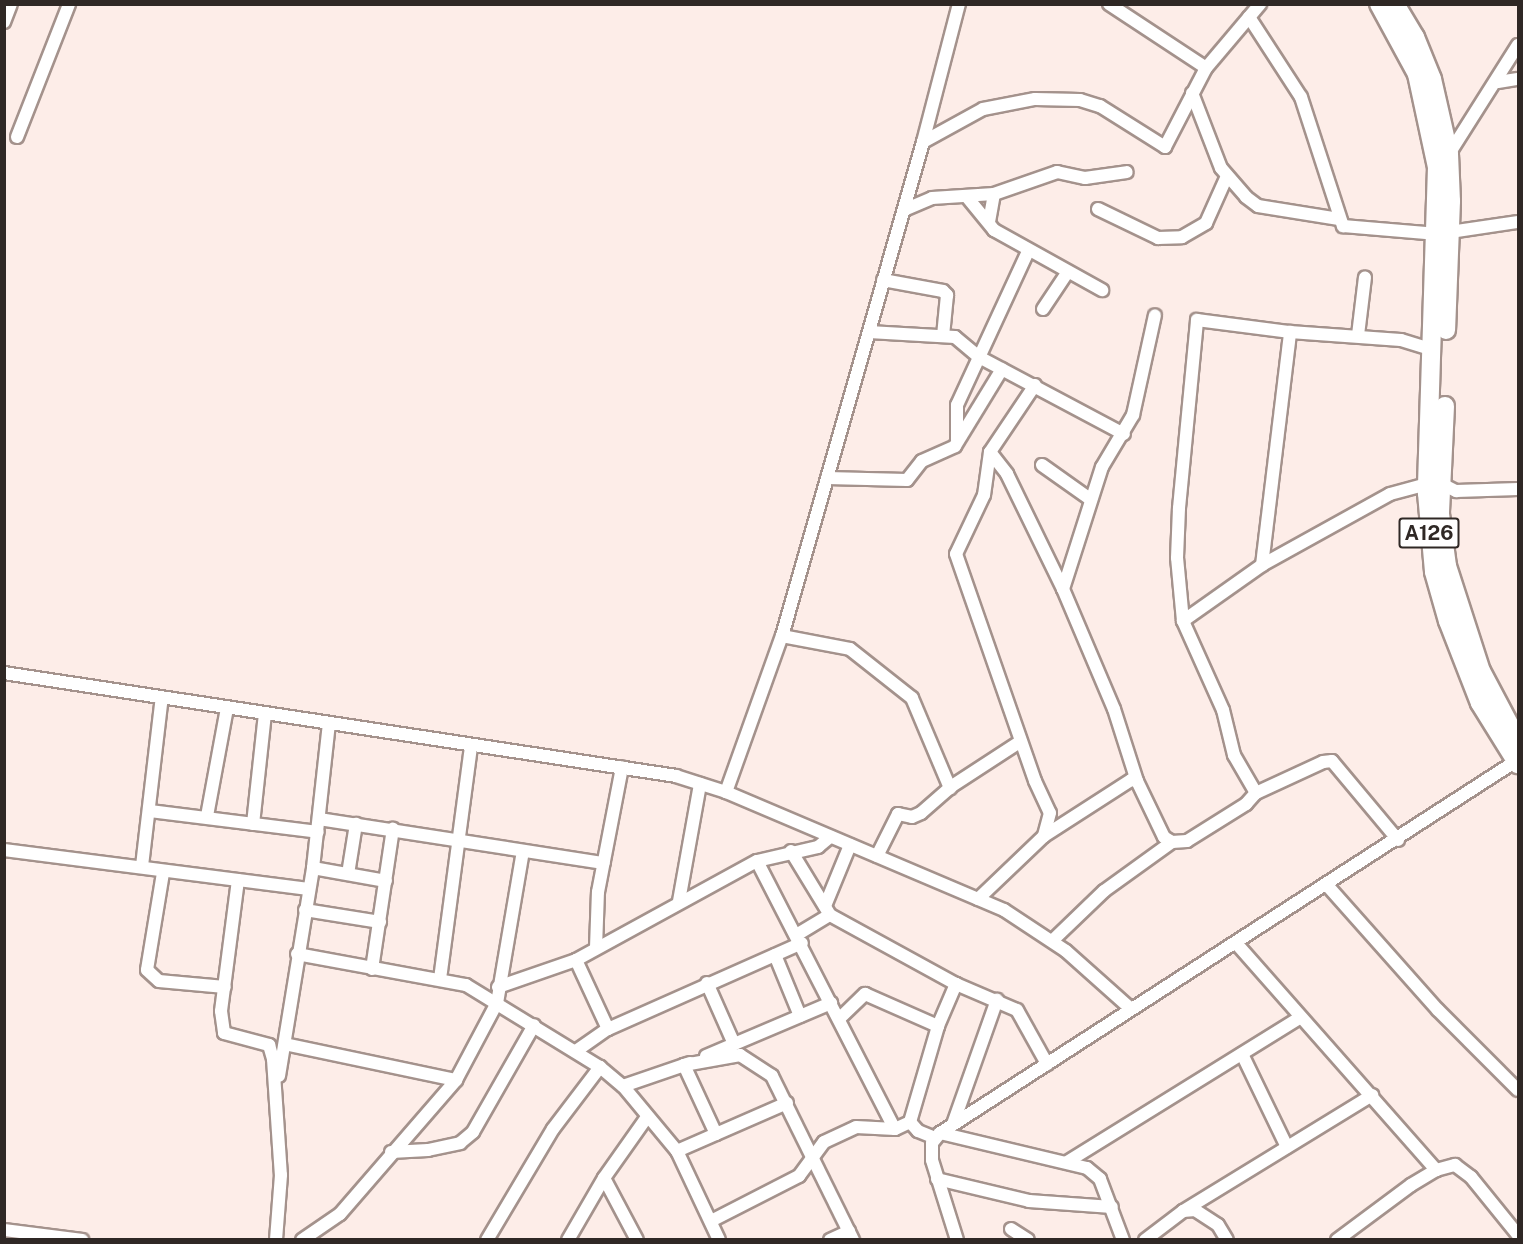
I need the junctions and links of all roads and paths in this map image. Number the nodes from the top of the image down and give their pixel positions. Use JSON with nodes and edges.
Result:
{"nodes":[{"id":1,"x":11,"y":4,"type":"edge"},
{"id":2,"x":69,"y":4,"type":"edge"},
{"id":3,"x":959,"y":4,"type":"edge"},
{"id":4,"x":1109,"y":4,"type":"edge"},
{"id":5,"x":1260,"y":4,"type":"edge"},
{"id":6,"x":1379,"y":4,"type":"edge"},
{"id":7,"x":1395,"y":4,"type":"edge"},
{"id":8,"x":1249,"y":17,"type":"junction"},
{"id":9,"x":4,"y":22,"type":"edge"},
{"id":10,"x":1518,"y":45,"type":"edge"},
{"id":11,"x":1206,"y":68,"type":"junction"},
{"id":12,"x":1518,"y":79,"type":"edge"},
{"id":13,"x":1498,"y":82,"type":"junction"},
{"id":14,"x":1192,"y":93,"type":"junction"},
{"id":15,"x":17,"y":137,"type":"dead end"},
{"id":16,"x":923,"y":142,"type":"junction"},
{"id":17,"x":1449,"y":154,"type":"junction"},
{"id":18,"x":1127,"y":172,"type":"dead end"},
{"id":19,"x":1227,"y":176,"type":"junction"},
{"id":20,"x":994,"y":194,"type":"junction"},
{"id":21,"x":967,"y":197,"type":"junction"},
{"id":22,"x":1098,"y":208,"type":"dead end"},
{"id":23,"x":904,"y":210,"type":"junction"},
{"id":24,"x":1339,"y":219,"type":"junction"},
{"id":25,"x":989,"y":222,"type":"junction"},
{"id":26,"x":1518,"y":222,"type":"edge"},
{"id":27,"x":1444,"y":233,"type":"junction"},
{"id":28,"x":1028,"y":251,"type":"junction"},
{"id":29,"x":1067,"y":273,"type":"junction"},
{"id":30,"x":1442,"y":276,"type":"junction"},
{"id":31,"x":1365,"y":277,"type":"dead end"},
{"id":32,"x":883,"y":280,"type":"junction"},
{"id":33,"x":1102,"y":290,"type":"dead end"},
{"id":34,"x":1043,"y":309,"type":"dead end"},
{"id":35,"x":1155,"y":315,"type":"dead end"},
{"id":36,"x":869,"y":332,"type":"junction"},
{"id":37,"x":1290,"y":332,"type":"junction"},
{"id":38,"x":1358,"y":335,"type":"junction"},
{"id":39,"x":943,"y":336,"type":"junction"},
{"id":40,"x":1433,"y":350,"type":"junction"},
{"id":41,"x":979,"y":357,"type":"junction"},
{"id":42,"x":1002,"y":369,"type":"junction"},
{"id":43,"x":1035,"y":385,"type":"junction"},
{"id":44,"x":1124,"y":434,"type":"junction"},
{"id":45,"x":957,"y":440,"type":"junction"},
{"id":46,"x":993,"y":460,"type":"junction"},
{"id":47,"x":1042,"y":465,"type":"dead end"},
{"id":48,"x":827,"y":478,"type":"junction"},
{"id":49,"x":1518,"y":489,"type":"edge"},
{"id":50,"x":1439,"y":493,"type":"junction"},
{"id":51,"x":1090,"y":499,"type":"junction"},
{"id":52,"x":1262,"y":565,"type":"junction"},
{"id":53,"x":1063,"y":590,"type":"junction"},
{"id":54,"x":1183,"y":621,"type":"junction"},
{"id":55,"x":782,"y":636,"type":"junction"},
{"id":56,"x":4,"y":673,"type":"edge"},
{"id":57,"x":162,"y":697,"type":"junction"},
{"id":58,"x":227,"y":708,"type":"junction"},
{"id":59,"x":266,"y":714,"type":"junction"},
{"id":60,"x":329,"y":724,"type":"junction"},
{"id":61,"x":1021,"y":741,"type":"junction"},
{"id":62,"x":1518,"y":741,"type":"edge"},
{"id":63,"x":471,"y":747,"type":"junction"},
{"id":64,"x":1517,"y":762,"type":"edge"},
{"id":65,"x":622,"y":767,"type":"junction"},
{"id":66,"x":1137,"y":782,"type":"junction"},
{"id":67,"x":700,"y":784,"type":"junction"},
{"id":68,"x":950,"y":788,"type":"junction"},
{"id":69,"x":726,"y":792,"type":"junction"},
{"id":70,"x":1256,"y":793,"type":"junction"},
{"id":71,"x":150,"y":810,"type":"junction"},
{"id":72,"x":207,"y":816,"type":"junction"},
{"id":73,"x":253,"y":824,"type":"junction"},
{"id":74,"x":356,"y":824,"type":"junction"},
{"id":75,"x":319,"y":825,"type":"junction"},
{"id":76,"x":393,"y":829,"type":"junction"},
{"id":77,"x":1044,"y":836,"type":"junction"},
{"id":78,"x":830,"y":837,"type":"junction"},
{"id":79,"x":1398,"y":840,"type":"junction"},
{"id":80,"x":459,"y":842,"type":"junction"},
{"id":81,"x":1172,"y":842,"type":"junction"},
{"id":82,"x":850,"y":845,"type":"junction"},
{"id":83,"x":4,"y":850,"type":"edge"},
{"id":84,"x":523,"y":851,"type":"junction"},
{"id":85,"x":791,"y":851,"type":"junction"},
{"id":86,"x":877,"y":856,"type":"junction"},
{"id":87,"x":757,"y":861,"type":"junction"},
{"id":88,"x":604,"y":863,"type":"junction"},
{"id":89,"x":142,"y":866,"type":"junction"},
{"id":90,"x":313,"y":868,"type":"junction"},
{"id":91,"x":163,"y":873,"type":"junction"},
{"id":92,"x":348,"y":874,"type":"junction"},
{"id":93,"x":238,"y":880,"type":"junction"},
{"id":94,"x":386,"y":881,"type":"junction"},
{"id":95,"x":1326,"y":884,"type":"junction"},
{"id":96,"x":309,"y":890,"type":"junction"},
{"id":97,"x":978,"y":899,"type":"junction"},
{"id":98,"x":679,"y":901,"type":"junction"},
{"id":99,"x":305,"y":910,"type":"junction"},
{"id":100,"x":828,"y":910,"type":"junction"},
{"id":101,"x":380,"y":922,"type":"junction"},
{"id":102,"x":800,"y":938,"type":"junction"},
{"id":103,"x":1052,"y":941,"type":"junction"},
{"id":104,"x":1236,"y":943,"type":"junction"},
{"id":105,"x":596,"y":948,"type":"junction"},
{"id":106,"x":297,"y":954,"type":"junction"},
{"id":107,"x":776,"y":955,"type":"junction"},
{"id":108,"x":576,"y":960,"type":"junction"},
{"id":109,"x":372,"y":969,"type":"junction"},
{"id":110,"x":440,"y":979,"type":"junction"},
{"id":111,"x":707,"y":983,"type":"junction"},
{"id":112,"x":956,"y":984,"type":"junction"},
{"id":113,"x":225,"y":987,"type":"junction"},
{"id":114,"x":498,"y":987,"type":"junction"},
{"id":115,"x":997,"y":1000,"type":"junction"},
{"id":116,"x":497,"y":1003,"type":"junction"},
{"id":117,"x":831,"y":1003,"type":"junction"},
{"id":118,"x":1130,"y":1008,"type":"junction"},
{"id":119,"x":800,"y":1016,"type":"junction"},
{"id":120,"x":1302,"y":1017,"type":"junction"},
{"id":121,"x":840,"y":1018,"type":"junction"},
{"id":122,"x":534,"y":1026,"type":"junction"},
{"id":123,"x":938,"y":1026,"type":"junction"},
{"id":124,"x":608,"y":1029,"type":"junction"},
{"id":125,"x":285,"y":1044,"type":"junction"},
{"id":126,"x":735,"y":1044,"type":"junction"},
{"id":127,"x":576,"y":1051,"type":"junction"},
{"id":128,"x":1242,"y":1054,"type":"junction"},
{"id":129,"x":1047,"y":1064,"type":"junction"},
{"id":130,"x":684,"y":1065,"type":"junction"},
{"id":131,"x":600,"y":1067,"type":"junction"},
{"id":132,"x":456,"y":1080,"type":"junction"},
{"id":133,"x":623,"y":1086,"type":"junction"},
{"id":134,"x":276,"y":1089,"type":"junction"},
{"id":135,"x":1518,"y":1090,"type":"edge"},
{"id":136,"x":1372,"y":1095,"type":"junction"},
{"id":137,"x":787,"y":1103,"type":"junction"},
{"id":138,"x":647,"y":1117,"type":"junction"},
{"id":139,"x":910,"y":1122,"type":"junction"},
{"id":140,"x":953,"y":1124,"type":"junction"},
{"id":141,"x":895,"y":1129,"type":"junction"},
{"id":142,"x":716,"y":1134,"type":"junction"},
{"id":143,"x":938,"y":1135,"type":"junction"},
{"id":144,"x":1287,"y":1146,"type":"junction"},
{"id":145,"x":676,"y":1151,"type":"junction"},
{"id":146,"x":391,"y":1152,"type":"junction"},
{"id":147,"x":814,"y":1156,"type":"junction"},
{"id":148,"x":1067,"y":1162,"type":"junction"},
{"id":149,"x":1436,"y":1170,"type":"junction"},
{"id":150,"x":604,"y":1178,"type":"junction"},
{"id":151,"x":938,"y":1179,"type":"junction"},
{"id":152,"x":1112,"y":1207,"type":"junction"},
{"id":153,"x":1183,"y":1211,"type":"junction"},
{"id":154,"x":711,"y":1221,"type":"junction"},
{"id":155,"x":1011,"y":1229,"type":"dead end"},
{"id":156,"x":4,"y":1230,"type":"edge"},
{"id":157,"x":851,"y":1235,"type":"edge"},
{"id":158,"x":1518,"y":1235,"type":"edge"},
{"id":159,"x":82,"y":1239,"type":"edge"},
{"id":160,"x":276,"y":1239,"type":"edge"},
{"id":161,"x":302,"y":1239,"type":"edge"},
{"id":162,"x":486,"y":1239,"type":"edge"},
{"id":163,"x":568,"y":1239,"type":"edge"},
{"id":164,"x":637,"y":1239,"type":"edge"},
{"id":165,"x":719,"y":1239,"type":"edge"},
{"id":166,"x":830,"y":1239,"type":"edge"},
{"id":167,"x":957,"y":1239,"type":"edge"},
{"id":168,"x":1028,"y":1239,"type":"edge"},
{"id":169,"x":1123,"y":1239,"type":"edge"},
{"id":170,"x":1145,"y":1239,"type":"edge"},
{"id":171,"x":1227,"y":1239,"type":"edge"},
{"id":172,"x":1337,"y":1239,"type":"edge"},
{"id":173,"x":1514,"y":1239,"type":"edge"}],
"edges":[{"from":1,"to":9,"type":"street"},
{"from":2,"to":15,"type":"street"},
{"from":3,"to":16,"type":"street"},
{"from":4,"to":11,"type":"street"},
{"from":5,"to":8,"type":"street"},
{"from":6,"to":27,"type":"highway","number":"A126"},
{"from":7,"to":17,"type":"highway","number":"A126"},
{"from":8,"to":11,"type":"street"},
{"from":8,"to":24,"type":"street"},
{"from":10,"to":13,"type":"street"},
{"from":11,"to":14,"type":"street"},
{"from":12,"to":13,"type":"street"},
{"from":13,"to":17,"type":"street"},
{"from":14,"to":16,"type":"street"},
{"from":14,"to":19,"type":"street"},
{"from":16,"to":23,"type":"street"},
{"from":17,"to":27,"type":"highway","number":"A126"},
{"from":18,"to":20,"type":"street"},
{"from":19,"to":22,"type":"street"},
{"from":19,"to":24,"type":"street"},
{"from":20,"to":21,"type":"street"},
{"from":20,"to":25,"type":"street"},
{"from":21,"to":23,"type":"street"},
{"from":21,"to":25,"type":"street"},
{"from":23,"to":32,"type":"street"},
{"from":24,"to":27,"type":"street"},
{"from":25,"to":28,"type":"street"},
{"from":26,"to":27,"type":"street"},
{"from":27,"to":30,"type":"highway","number":"A126"},
{"from":28,"to":29,"type":"street"},
{"from":28,"to":41,"type":"street"},
{"from":29,"to":33,"type":"street"},
{"from":29,"to":34,"type":"street"},
{"from":30,"to":40,"type":"highway","number":"A126"},
{"from":30,"to":50,"type":"highway","number":"A126"},
{"from":31,"to":38,"type":"street"},
{"from":32,"to":36,"type":"street"},
{"from":32,"to":39,"type":"street"},
{"from":35,"to":44,"type":"street"},
{"from":36,"to":39,"type":"street"},
{"from":36,"to":48,"type":"street"},
{"from":37,"to":38,"type":"street"},
{"from":37,"to":52,"type":"street"},
{"from":37,"to":54,"type":"street"},
{"from":38,"to":40,"type":"street"},
{"from":39,"to":41,"type":"street"},
{"from":40,"to":50,"type":"highway","number":"A126"},
{"from":41,"to":42,"type":"street"},
{"from":41,"to":45,"type":"street"},
{"from":42,"to":43,"type":"street"},
{"from":42,"to":45,"type":"street"},
{"from":43,"to":44,"type":"street"},
{"from":43,"to":46,"type":"street"},
{"from":44,"to":51,"type":"street"},
{"from":45,"to":48,"type":"street"},
{"from":46,"to":53,"type":"street"},
{"from":46,"to":61,"type":"street"},
{"from":47,"to":51,"type":"street"},
{"from":48,"to":55,"type":"street"},
{"from":49,"to":50,"type":"street"},
{"from":50,"to":52,"type":"street"},
{"from":50,"to":62,"type":"highway","number":"A126"},
{"from":50,"to":64,"type":"highway","number":"A126"},
{"from":51,"to":53,"type":"street"},
{"from":52,"to":54,"type":"street"},
{"from":53,"to":66,"type":"street"},
{"from":54,"to":70,"type":"street"},
{"from":55,"to":68,"type":"street"},
{"from":55,"to":69,"type":"street"},
{"from":56,"to":57,"type":"street"},
{"from":57,"to":58,"type":"street"},
{"from":57,"to":71,"type":"street"},
{"from":58,"to":59,"type":"street"},
{"from":58,"to":72,"type":"street"},
{"from":59,"to":60,"type":"street"},
{"from":59,"to":73,"type":"street"},
{"from":60,"to":63,"type":"street"},
{"from":60,"to":75,"type":"street"},
{"from":61,"to":68,"type":"street"},
{"from":61,"to":77,"type":"street"},
{"from":63,"to":65,"type":"street"},
{"from":63,"to":80,"type":"street"},
{"from":64,"to":79,"type":"street"},
{"from":65,"to":67,"type":"street"},
{"from":65,"to":88,"type":"street"},
{"from":66,"to":77,"type":"street"},
{"from":66,"to":81,"type":"street"},
{"from":67,"to":69,"type":"street"},
{"from":67,"to":98,"type":"street"},
{"from":68,"to":86,"type":"street"},
{"from":69,"to":78,"type":"street"},
{"from":70,"to":79,"type":"street"},
{"from":70,"to":81,"type":"street"},
{"from":71,"to":72,"type":"street"},
{"from":71,"to":89,"type":"street"},
{"from":72,"to":73,"type":"street"},
{"from":73,"to":75,"type":"street"},
{"from":74,"to":75,"type":"street"},
{"from":74,"to":76,"type":"street"},
{"from":74,"to":92,"type":"street"},
{"from":75,"to":90,"type":"street"},
{"from":76,"to":80,"type":"street"},
{"from":76,"to":94,"type":"street"},
{"from":77,"to":97,"type":"street"},
{"from":78,"to":82,"type":"street"},
{"from":78,"to":85,"type":"street"},
{"from":79,"to":95,"type":"street"},
{"from":80,"to":84,"type":"street"},
{"from":80,"to":110,"type":"street"},
{"from":81,"to":103,"type":"street"},
{"from":82,"to":86,"type":"street"},
{"from":82,"to":100,"type":"street"},
{"from":83,"to":89,"type":"street"},
{"from":84,"to":88,"type":"street"},
{"from":84,"to":114,"type":"street"},
{"from":85,"to":87,"type":"street"},
{"from":85,"to":100,"type":"street"},
{"from":86,"to":97,"type":"street"},
{"from":87,"to":98,"type":"street"},
{"from":87,"to":102,"type":"street"},
{"from":88,"to":105,"type":"street"},
{"from":89,"to":91,"type":"street"},
{"from":90,"to":92,"type":"street"},
{"from":90,"to":96,"type":"street"},
{"from":91,"to":93,"type":"street"},
{"from":91,"to":113,"type":"street"},
{"from":92,"to":94,"type":"street"},
{"from":93,"to":96,"type":"street"},
{"from":93,"to":113,"type":"street"},
{"from":94,"to":101,"type":"street"},
{"from":95,"to":104,"type":"street"},
{"from":95,"to":135,"type":"street"},
{"from":96,"to":99,"type":"street"},
{"from":97,"to":103,"type":"street"},
{"from":98,"to":105,"type":"street"},
{"from":99,"to":101,"type":"street"},
{"from":99,"to":106,"type":"street"},
{"from":100,"to":102,"type":"street"},
{"from":100,"to":112,"type":"street"},
{"from":101,"to":109,"type":"street"},
{"from":102,"to":107,"type":"street"},
{"from":102,"to":117,"type":"street"},
{"from":103,"to":118,"type":"street"},
{"from":104,"to":118,"type":"street"},
{"from":104,"to":120,"type":"street"},
{"from":105,"to":108,"type":"street"},
{"from":106,"to":109,"type":"street"},
{"from":106,"to":125,"type":"street"},
{"from":107,"to":111,"type":"street"},
{"from":107,"to":119,"type":"street"},
{"from":108,"to":114,"type":"street"},
{"from":108,"to":124,"type":"street"},
{"from":109,"to":110,"type":"street"},
{"from":110,"to":116,"type":"street"},
{"from":111,"to":124,"type":"street"},
{"from":111,"to":126,"type":"street"},
{"from":112,"to":115,"type":"street"},
{"from":112,"to":123,"type":"street"},
{"from":113,"to":134,"type":"street"},
{"from":114,"to":116,"type":"street"},
{"from":115,"to":129,"type":"street"},
{"from":115,"to":140,"type":"street"},
{"from":116,"to":122,"type":"street"},
{"from":116,"to":132,"type":"street"},
{"from":117,"to":119,"type":"street"},
{"from":117,"to":121,"type":"street"},
{"from":118,"to":129,"type":"street"},
{"from":119,"to":126,"type":"street"},
{"from":120,"to":128,"type":"street"},
{"from":120,"to":136,"type":"street"},
{"from":121,"to":123,"type":"street"},
{"from":121,"to":141,"type":"street"},
{"from":122,"to":127,"type":"street"},
{"from":122,"to":146,"type":"street"},
{"from":123,"to":139,"type":"street"},
{"from":124,"to":127,"type":"street"},
{"from":125,"to":132,"type":"street"},
{"from":125,"to":134,"type":"street"},
{"from":126,"to":130,"type":"street"},
{"from":127,"to":131,"type":"street"},
{"from":128,"to":144,"type":"street"},
{"from":128,"to":148,"type":"street"},
{"from":129,"to":140,"type":"street"},
{"from":130,"to":133,"type":"street"},
{"from":130,"to":137,"type":"street"},
{"from":130,"to":142,"type":"street"},
{"from":131,"to":133,"type":"street"},
{"from":131,"to":162,"type":"street"},
{"from":132,"to":146,"type":"street"},
{"from":133,"to":138,"type":"street"},
{"from":134,"to":160,"type":"street"},
{"from":136,"to":144,"type":"street"},
{"from":136,"to":149,"type":"street"},
{"from":137,"to":142,"type":"street"},
{"from":137,"to":147,"type":"street"},
{"from":138,"to":145,"type":"street"},
{"from":138,"to":150,"type":"street"},
{"from":139,"to":141,"type":"street"},
{"from":139,"to":143,"type":"street"},
{"from":140,"to":143,"type":"street"},
{"from":141,"to":147,"type":"street"},
{"from":142,"to":145,"type":"street"},
{"from":143,"to":148,"type":"street"},
{"from":143,"to":151,"type":"street"},
{"from":144,"to":153,"type":"street"},
{"from":145,"to":154,"type":"street"},
{"from":146,"to":161,"type":"street"},
{"from":147,"to":154,"type":"street"},
{"from":147,"to":157,"type":"street"},
{"from":148,"to":152,"type":"street"},
{"from":149,"to":158,"type":"street"},
{"from":149,"to":172,"type":"street"},
{"from":150,"to":163,"type":"street"},
{"from":150,"to":164,"type":"street"},
{"from":151,"to":152,"type":"street"},
{"from":151,"to":167,"type":"street"},
{"from":152,"to":169,"type":"street"},
{"from":153,"to":170,"type":"street"},
{"from":153,"to":171,"type":"street"},
{"from":154,"to":165,"type":"street"},
{"from":155,"to":168,"type":"street"},
{"from":156,"to":159,"type":"street"},
{"from":157,"to":166,"type":"street"},
{"from":158,"to":173,"type":"street"}]}
